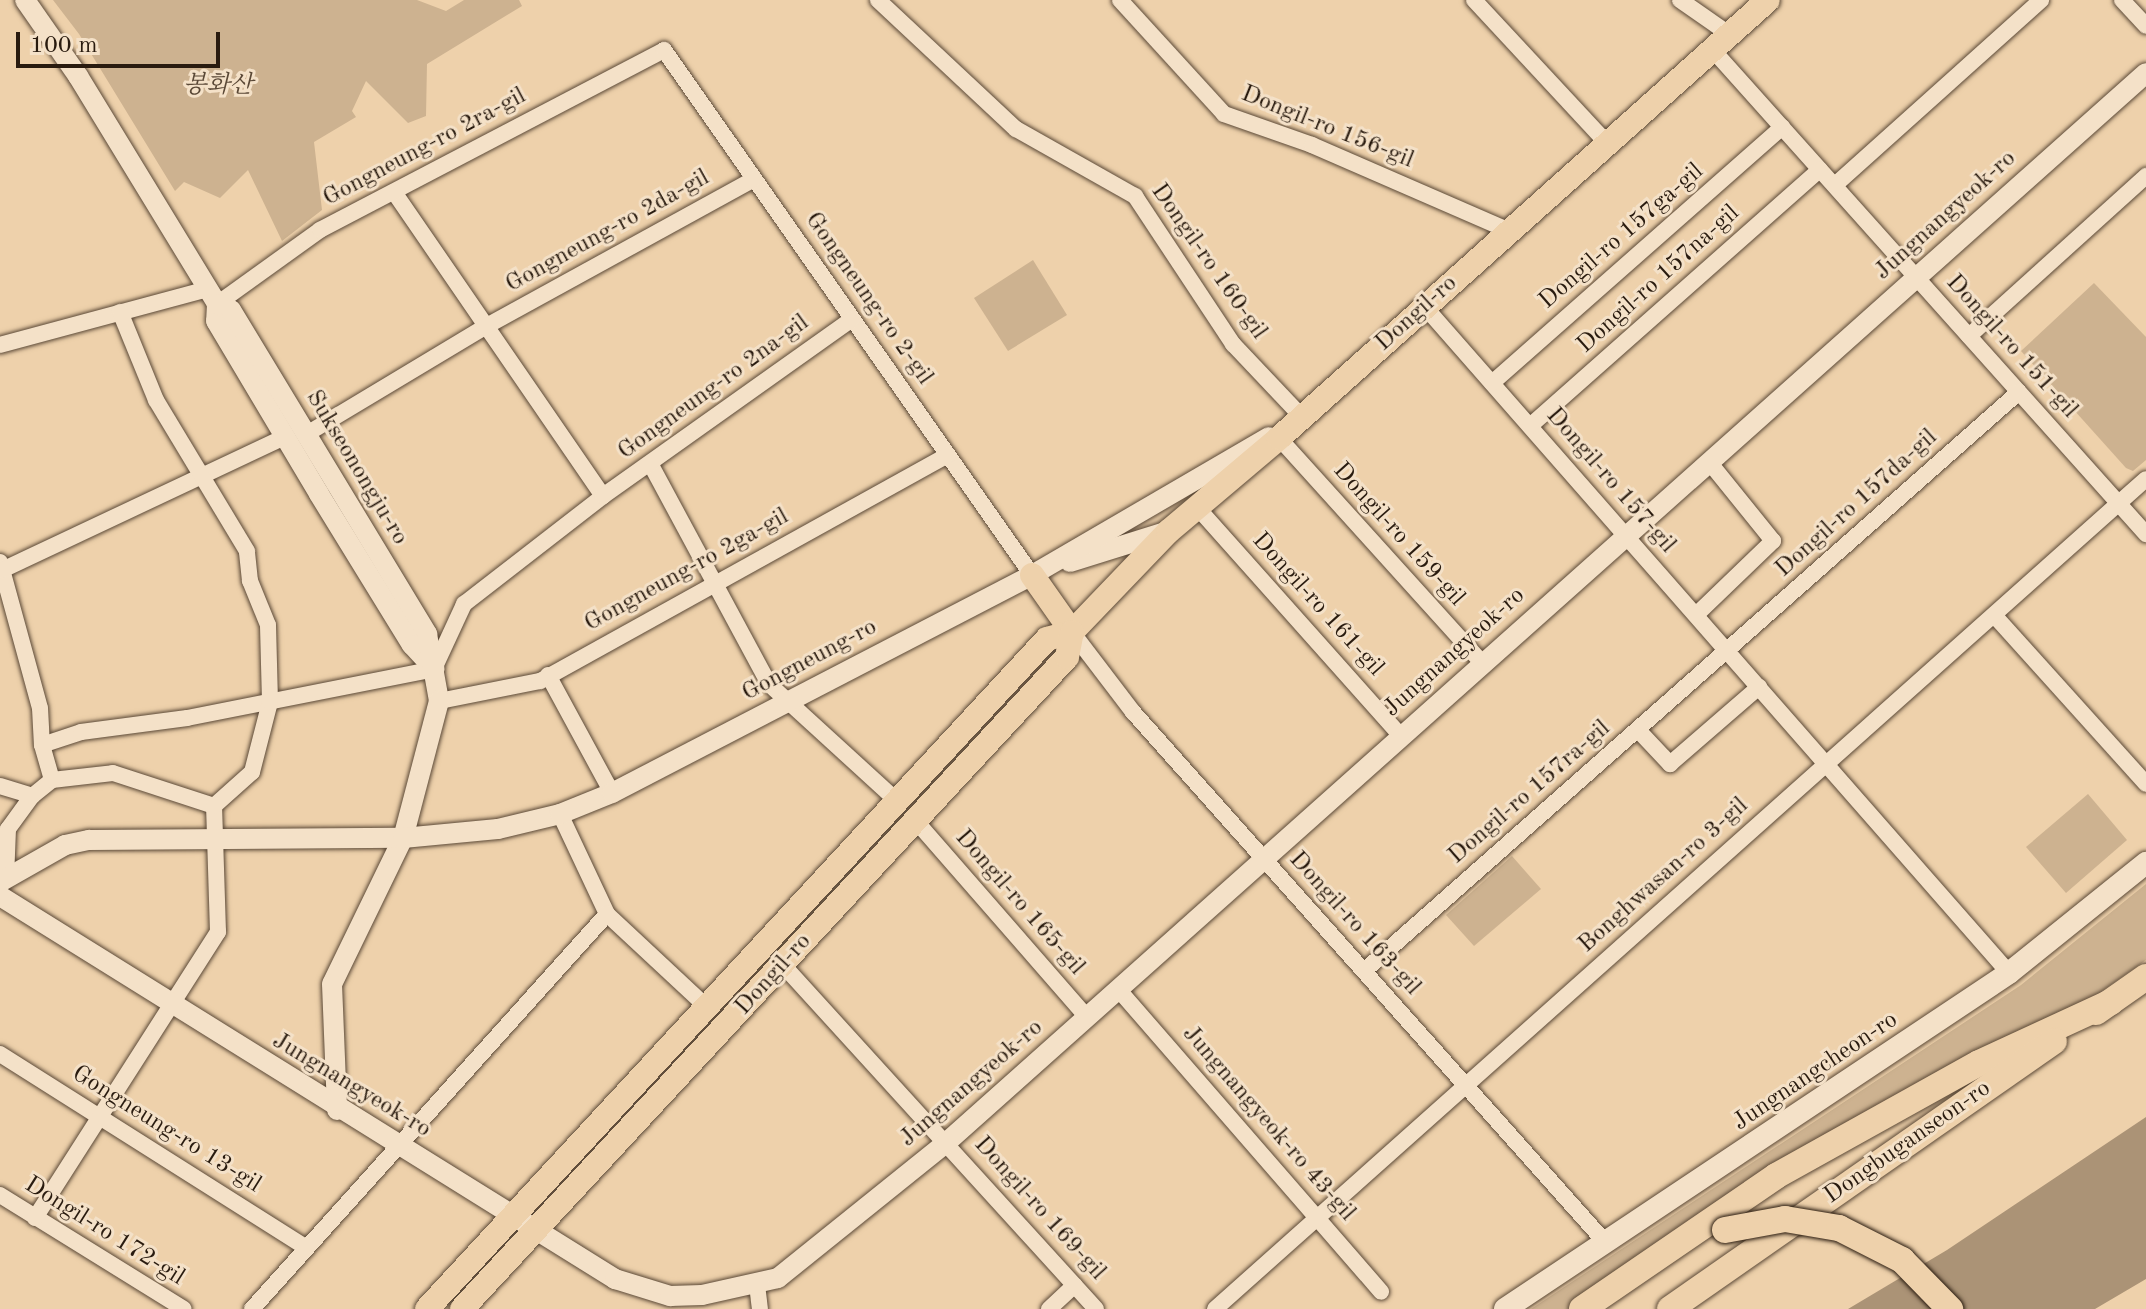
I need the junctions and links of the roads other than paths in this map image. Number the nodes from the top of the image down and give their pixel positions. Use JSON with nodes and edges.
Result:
{"nodes":[{"id":1,"x":25,"y":0,"type":"edge"},
{"id":2,"x":878,"y":0,"type":"edge"},
{"id":3,"x":1120,"y":0,"type":"edge"},
{"id":4,"x":1474,"y":0,"type":"edge"},
{"id":5,"x":1680,"y":0,"type":"edge"},
{"id":6,"x":1768,"y":0,"type":"edge"},
{"id":7,"x":2041,"y":0,"type":"edge"},
{"id":8,"x":2122,"y":0,"type":"edge"},
{"id":9,"x":2146,"y":26,"type":"edge"},
{"id":10,"x":1721,"y":41,"type":"junction"},
{"id":11,"x":664,"y":50,"type":"joint"},
{"id":12,"x":2146,"y":73,"type":"edge"},
{"id":13,"x":1782,"y":127,"type":"junction"},
{"id":14,"x":1607,"y":143,"type":"junction"},
{"id":15,"x":1820,"y":169,"type":"junction"},
{"id":16,"x":2146,"y":176,"type":"edge"},
{"id":17,"x":754,"y":179,"type":"junction"},
{"id":18,"x":1835,"y":185,"type":"junction"},
{"id":19,"x":394,"y":192,"type":"junction"},
{"id":20,"x":1510,"y":231,"type":"junction"},
{"id":21,"x":1917,"y":278,"type":"junction"},
{"id":22,"x":212,"y":296,"type":"junction"},
{"id":23,"x":1425,"y":307,"type":"junction"},
{"id":24,"x":120,"y":312,"type":"junction"},
{"id":25,"x":852,"y":319,"type":"junction"},
{"id":26,"x":485,"y":327,"type":"junction"},
{"id":27,"x":1969,"y":336,"type":"junction"},
{"id":28,"x":0,"y":345,"type":"edge"},
{"id":29,"x":1492,"y":383,"type":"junction"},
{"id":30,"x":2019,"y":392,"type":"junction"},
{"id":31,"x":1302,"y":417,"type":"junction"},
{"id":32,"x":1530,"y":426,"type":"junction"},
{"id":33,"x":295,"y":436,"type":"junction"},
{"id":34,"x":1279,"y":438,"type":"junction"},
{"id":35,"x":948,"y":455,"type":"junction"},
{"id":36,"x":1710,"y":463,"type":"junction"},
{"id":37,"x":651,"y":465,"type":"junction"},
{"id":38,"x":202,"y":478,"type":"junction"},
{"id":39,"x":2146,"y":479,"type":"edge"},
{"id":40,"x":603,"y":496,"type":"junction"},
{"id":41,"x":2119,"y":504,"type":"junction"},
{"id":42,"x":1196,"y":506,"type":"junction"},
{"id":43,"x":1169,"y":531,"type":"junction"},
{"id":44,"x":2146,"y":534,"type":"edge"},
{"id":45,"x":1626,"y":536,"type":"junction"},
{"id":46,"x":1,"y":566,"type":"edge"},
{"id":47,"x":1032,"y":575,"type":"junction"},
{"id":48,"x":715,"y":585,"type":"junction"},
{"id":49,"x":1696,"y":615,"type":"junction"},
{"id":50,"x":1994,"y":615,"type":"junction"},
{"id":51,"x":1072,"y":632,"type":"junction"},
{"id":52,"x":1727,"y":650,"type":"junction"},
{"id":53,"x":1482,"y":663,"type":"junction"},
{"id":54,"x":434,"y":669,"type":"junction"},
{"id":55,"x":1015,"y":674,"type":"junction"},
{"id":56,"x":548,"y":675,"type":"junction"},
{"id":57,"x":1759,"y":687,"type":"junction"},
{"id":58,"x":1034,"y":692,"type":"junction"},
{"id":59,"x":439,"y":701,"type":"junction"},
{"id":60,"x":270,"y":702,"type":"junction"},
{"id":61,"x":787,"y":702,"type":"junction"},
{"id":62,"x":1638,"y":730,"type":"junction"},
{"id":63,"x":1401,"y":736,"type":"junction"},
{"id":64,"x":42,"y":745,"type":"junction"},
{"id":65,"x":1826,"y":764,"type":"junction"},
{"id":66,"x":52,"y":780,"type":"junction"},
{"id":67,"x":2146,"y":784,"type":"edge"},
{"id":68,"x":0,"y":786,"type":"edge"},
{"id":69,"x":612,"y":793,"type":"junction"},
{"id":70,"x":32,"y":796,"type":"junction"},
{"id":71,"x":897,"y":801,"type":"junction"},
{"id":72,"x":214,"y":806,"type":"junction"},
{"id":73,"x":560,"y":814,"type":"junction"},
{"id":74,"x":915,"y":820,"type":"junction"},
{"id":75,"x":216,"y":838,"type":"junction"},
{"id":76,"x":403,"y":838,"type":"junction"},
{"id":77,"x":1263,"y":858,"type":"junction"},
{"id":78,"x":2146,"y":863,"type":"edge"},
{"id":79,"x":2,"y":886,"type":"edge"},
{"id":80,"x":607,"y":914,"type":"junction"},
{"id":81,"x":768,"y":970,"type":"junction"},
{"id":82,"x":1364,"y":971,"type":"junction"},
{"id":83,"x":2009,"y":973,"type":"junction"},
{"id":84,"x":2146,"y":977,"type":"edge"},
{"id":85,"x":1118,"y":989,"type":"junction"},
{"id":86,"x":2111,"y":1002,"type":"junction"},
{"id":87,"x":170,"y":1005,"type":"junction"},
{"id":88,"x":709,"y":1009,"type":"junction"},
{"id":89,"x":1087,"y":1017,"type":"junction"},
{"id":90,"x":691,"y":1029,"type":"junction"},
{"id":91,"x":709,"y":1046,"type":"junction"},
{"id":92,"x":0,"y":1054,"type":"edge"},
{"id":93,"x":1466,"y":1085,"type":"junction"},
{"id":94,"x":337,"y":1110,"type":"junction"},
{"id":95,"x":98,"y":1115,"type":"junction"},
{"id":96,"x":947,"y":1142,"type":"junction"},
{"id":97,"x":400,"y":1145,"type":"junction"},
{"id":98,"x":582,"y":1163,"type":"junction"},
{"id":99,"x":0,"y":1195,"type":"edge"},
{"id":100,"x":1318,"y":1217,"type":"junction"},
{"id":101,"x":35,"y":1218,"type":"junction"},
{"id":102,"x":526,"y":1223,"type":"junction"},
{"id":103,"x":1606,"y":1243,"type":"junction"},
{"id":104,"x":305,"y":1247,"type":"junction"},
{"id":105,"x":1650,"y":1264,"type":"junction"},
{"id":106,"x":757,"y":1285,"type":"junction"},
{"id":107,"x":1075,"y":1285,"type":"junction"},
{"id":108,"x":1381,"y":1292,"type":"dead end"},
{"id":109,"x":184,"y":1309,"type":"edge"},
{"id":110,"x":252,"y":1309,"type":"edge"},
{"id":111,"x":427,"y":1309,"type":"edge"},
{"id":112,"x":462,"y":1309,"type":"edge"},
{"id":113,"x":760,"y":1309,"type":"edge"},
{"id":114,"x":1049,"y":1309,"type":"edge"},
{"id":115,"x":1096,"y":1309,"type":"edge"},
{"id":116,"x":1215,"y":1309,"type":"edge"},
{"id":117,"x":1505,"y":1309,"type":"edge"},
{"id":118,"x":1582,"y":1309,"type":"edge"},
{"id":119,"x":1670,"y":1309,"type":"edge"},
{"id":120,"x":1950,"y":1309,"type":"edge"}],
"edges":[{"from":1,"to":22,"type":"street","name":"Sukseonongju-ro"},
{"from":2,"to":31,"type":"street","name":"Dongil-ro 160-gil"},
{"from":3,"to":20,"type":"street","name":"Dongil-ro 156-gil"},
{"from":4,"to":14,"type":"street"},
{"from":5,"to":10,"type":"street","name":"Dongil-ro 151-gil"},
{"from":6,"to":10,"type":"main road","name":"Dongil-ro"},
{"from":7,"to":18,"type":"street"},
{"from":8,"to":9,"type":"street"},
{"from":10,"to":13,"type":"street","name":"Dongil-ro 151-gil"},
{"from":10,"to":14,"type":"main road","name":"Dongil-ro"},
{"from":11,"to":17,"type":"street","name":"Gongneung-ro 2-gil"},
{"from":11,"to":19,"type":"street","name":"Gongneung-ro 2ra-gil"},
{"from":12,"to":21,"type":"street","name":"Jungnangyeok-ro"},
{"from":13,"to":15,"type":"street","name":"Dongil-ro 151-gil"},
{"from":13,"to":29,"type":"street","name":"Dongil-ro 157ga-gil"},
{"from":14,"to":20,"type":"main road","name":"Dongil-ro"},
{"from":15,"to":18,"type":"street","name":"Dongil-ro 151-gil"},
{"from":15,"to":32,"type":"street","name":"Dongil-ro 157na-gil"},
{"from":16,"to":27,"type":"street"},
{"from":17,"to":25,"type":"street","name":"Gongneung-ro 2-gil"},
{"from":17,"to":26,"type":"street","name":"Gongneung-ro 2da-gil"},
{"from":18,"to":21,"type":"street","name":"Dongil-ro 151-gil"},
{"from":19,"to":22,"type":"street","name":"Gongneung-ro 2ra-gil"},
{"from":19,"to":26,"type":"street"},
{"from":20,"to":23,"type":"main road","name":"Dongil-ro"},
{"from":21,"to":27,"type":"street","name":"Dongil-ro 151-gil"},
{"from":21,"to":36,"type":"street","name":"Jungnangyeok-ro"},
{"from":22,"to":24,"type":"street"},
{"from":22,"to":33,"type":"street","name":"Sukseonongju-ro"},
{"from":23,"to":29,"type":"street","name":"Dongil-ro 157-gil"},
{"from":23,"to":31,"type":"main road","name":"Dongil-ro"},
{"from":24,"to":28,"type":"street"},
{"from":24,"to":38,"type":"street"},
{"from":25,"to":35,"type":"street","name":"Gongneung-ro 2-gil"},
{"from":25,"to":37,"type":"street","name":"Gongneung-ro 2na-gil"},
{"from":26,"to":33,"type":"street","name":"Gongneung-ro 2da-gil"},
{"from":26,"to":40,"type":"street"},
{"from":27,"to":30,"type":"street","name":"Dongil-ro 151-gil"},
{"from":29,"to":32,"type":"street","name":"Dongil-ro 157-gil"},
{"from":30,"to":41,"type":"street","name":"Dongil-ro 151-gil"},
{"from":30,"to":52,"type":"street","name":"Dongil-ro 157da-gil"},
{"from":31,"to":34,"type":"main road","name":"Dongil-ro"},
{"from":31,"to":47,"type":"street","name":"Gongneung-ro"},
{"from":32,"to":45,"type":"street","name":"Dongil-ro 157-gil"},
{"from":33,"to":38,"type":"street","name":"Gongneung-ro 2da-gil"},
{"from":33,"to":54,"type":"street","name":"Sukseonongju-ro"},
{"from":34,"to":42,"type":"main road","name":"Dongil-ro"},
{"from":34,"to":53,"type":"street","name":"Dongil-ro 159-gil"},
{"from":35,"to":47,"type":"street","name":"Gongneung-ro 2-gil"},
{"from":35,"to":48,"type":"street","name":"Gongneung-ro 2ga-gil"},
{"from":36,"to":45,"type":"street","name":"Jungnangyeok-ro"},
{"from":36,"to":49,"type":"street"},
{"from":37,"to":40,"type":"street","name":"Gongneung-ro 2na-gil"},
{"from":37,"to":48,"type":"street"},
{"from":38,"to":46,"type":"street","name":"Gongneung-ro 2da-gil"},
{"from":38,"to":60,"type":"street"},
{"from":39,"to":41,"type":"street","name":"Bonghwasan-ro 3-gil"},
{"from":40,"to":54,"type":"street","name":"Gongneung-ro 2na-gil"},
{"from":41,"to":44,"type":"street","name":"Dongil-ro 151-gil"},
{"from":41,"to":50,"type":"street","name":"Bonghwasan-ro 3-gil"},
{"from":42,"to":43,"type":"main road","name":"Dongil-ro"},
{"from":42,"to":63,"type":"street","name":"Dongil-ro 161-gil"},
{"from":43,"to":47,"type":"street","name":"Gongneung-ro"},
{"from":43,"to":51,"type":"main road","name":"Dongil-ro"},
{"from":45,"to":49,"type":"street","name":"Dongil-ro 157-gil"},
{"from":45,"to":53,"type":"street","name":"Jungnangyeok-ro"},
{"from":46,"to":64,"type":"street"},
{"from":47,"to":51,"type":"main road"},
{"from":47,"to":61,"type":"street","name":"Gongneung-ro"},
{"from":48,"to":56,"type":"street","name":"Gongneung-ro 2ga-gil"},
{"from":48,"to":61,"type":"street"},
{"from":49,"to":52,"type":"street","name":"Dongil-ro 157-gil"},
{"from":50,"to":65,"type":"street","name":"Bonghwasan-ro 3-gil"},
{"from":50,"to":67,"type":"street"},
{"from":51,"to":55,"type":"main road","name":"Dongil-ro"},
{"from":51,"to":58,"type":"main road","name":"Dongil-ro"},
{"from":51,"to":77,"type":"street","name":"Dongil-ro 163-gil"},
{"from":52,"to":57,"type":"street","name":"Dongil-ro 157-gil"},
{"from":52,"to":62,"type":"street","name":"Dongil-ro 157ra-gil"},
{"from":53,"to":63,"type":"street","name":"Jungnangyeok-ro"},
{"from":54,"to":59,"type":"street"},
{"from":54,"to":60,"type":"street"},
{"from":55,"to":58,"type":"main road"},
{"from":55,"to":71,"type":"main road","name":"Dongil-ro"},
{"from":56,"to":59,"type":"street","name":"Gongneung-ro 2ga-gil"},
{"from":56,"to":69,"type":"street"},
{"from":57,"to":62,"type":"street"},
{"from":57,"to":65,"type":"street","name":"Dongil-ro 157-gil"},
{"from":58,"to":74,"type":"main road","name":"Dongil-ro"},
{"from":59,"to":76,"type":"street"},
{"from":60,"to":64,"type":"street"},
{"from":60,"to":72,"type":"street"},
{"from":61,"to":69,"type":"street","name":"Gongneung-ro"},
{"from":61,"to":71,"type":"street"},
{"from":62,"to":82,"type":"street","name":"Dongil-ro 157ra-gil"},
{"from":63,"to":77,"type":"street","name":"Jungnangyeok-ro"},
{"from":64,"to":66,"type":"street"},
{"from":65,"to":83,"type":"street","name":"Dongil-ro 157-gil"},
{"from":65,"to":93,"type":"street","name":"Bonghwasan-ro 3-gil"},
{"from":66,"to":70,"type":"street"},
{"from":66,"to":72,"type":"street"},
{"from":68,"to":70,"type":"street"},
{"from":69,"to":73,"type":"street","name":"Gongneung-ro"},
{"from":70,"to":79,"type":"street"},
{"from":71,"to":81,"type":"main road","name":"Dongil-ro"},
{"from":72,"to":75,"type":"street"},
{"from":73,"to":76,"type":"street","name":"Gongneung-ro"},
{"from":73,"to":80,"type":"street"},
{"from":74,"to":81,"type":"main road","name":"Dongil-ro"},
{"from":74,"to":89,"type":"street","name":"Dongil-ro 165-gil"},
{"from":75,"to":76,"type":"street","name":"Gongneung-ro"},
{"from":75,"to":79,"type":"street","name":"Gongneung-ro"},
{"from":75,"to":87,"type":"street"},
{"from":76,"to":94,"type":"street"},
{"from":77,"to":82,"type":"street","name":"Dongil-ro 163-gil"},
{"from":77,"to":85,"type":"street","name":"Jungnangyeok-ro"},
{"from":78,"to":83,"type":"main road","name":"Jungnangcheon-ro"},
{"from":79,"to":87,"type":"street","name":"Jungnangyeok-ro"},
{"from":80,"to":88,"type":"street"},
{"from":80,"to":97,"type":"street"},
{"from":81,"to":88,"type":"main road","name":"Dongil-ro"},
{"from":81,"to":91,"type":"main road","name":"Dongil-ro"},
{"from":81,"to":96,"type":"street","name":"Dongil-ro 169-gil"},
{"from":82,"to":93,"type":"street","name":"Dongil-ro 163-gil"},
{"from":83,"to":103,"type":"main road","name":"Jungnangcheon-ro"},
{"from":84,"to":86,"type":"highway","name":"Dongbuganseon-ro"},
{"from":85,"to":89,"type":"street","name":"Jungnangyeok-ro"},
{"from":85,"to":100,"type":"street","name":"Jungnangyeok-ro 43-gil"},
{"from":86,"to":105,"type":"highway"},
{"from":86,"to":119,"type":"highway","name":"Dongbuganseon-ro"},
{"from":87,"to":94,"type":"street","name":"Jungnangyeok-ro"},
{"from":87,"to":95,"type":"street"},
{"from":88,"to":90,"type":"main road","name":"Dongil-ro"},
{"from":89,"to":96,"type":"street","name":"Jungnangyeok-ro"},
{"from":90,"to":91,"type":"main road"},
{"from":90,"to":98,"type":"main road","name":"Dongil-ro"},
{"from":91,"to":98,"type":"main road","name":"Dongil-ro"},
{"from":92,"to":95,"type":"street","name":"Gongneung-ro 13-gil"},
{"from":93,"to":100,"type":"street","name":"Bonghwasan-ro 3-gil"},
{"from":93,"to":103,"type":"street","name":"Dongil-ro 163-gil"},
{"from":94,"to":97,"type":"street","name":"Jungnangyeok-ro"},
{"from":95,"to":101,"type":"street"},
{"from":95,"to":104,"type":"street","name":"Gongneung-ro 13-gil"},
{"from":96,"to":106,"type":"street","name":"Jungnangyeok-ro"},
{"from":96,"to":107,"type":"street","name":"Dongil-ro 169-gil"},
{"from":97,"to":102,"type":"street","name":"Jungnangyeok-ro"},
{"from":97,"to":104,"type":"street"},
{"from":98,"to":102,"type":"main road","name":"Dongil-ro"},
{"from":99,"to":101,"type":"street","name":"Dongil-ro 172-gil"},
{"from":100,"to":108,"type":"street","name":"Jungnangyeok-ro 43-gil"},
{"from":100,"to":116,"type":"street","name":"Bonghwasan-ro 3-gil"},
{"from":101,"to":109,"type":"street","name":"Dongil-ro 172-gil"},
{"from":102,"to":106,"type":"street","name":"Jungnangyeok-ro"},
{"from":102,"to":111,"type":"main road","name":"Dongil-ro"},
{"from":102,"to":112,"type":"main road","name":"Dongil-ro"},
{"from":103,"to":117,"type":"main road","name":"Jungnangcheon-ro"},
{"from":104,"to":110,"type":"street"},
{"from":105,"to":118,"type":"highway"},
{"from":105,"to":120,"type":"highway","bridge":true},
{"from":106,"to":113,"type":"street"},
{"from":107,"to":114,"type":"street"},
{"from":107,"to":115,"type":"street","name":"Dongil-ro 169-gil"}]}
